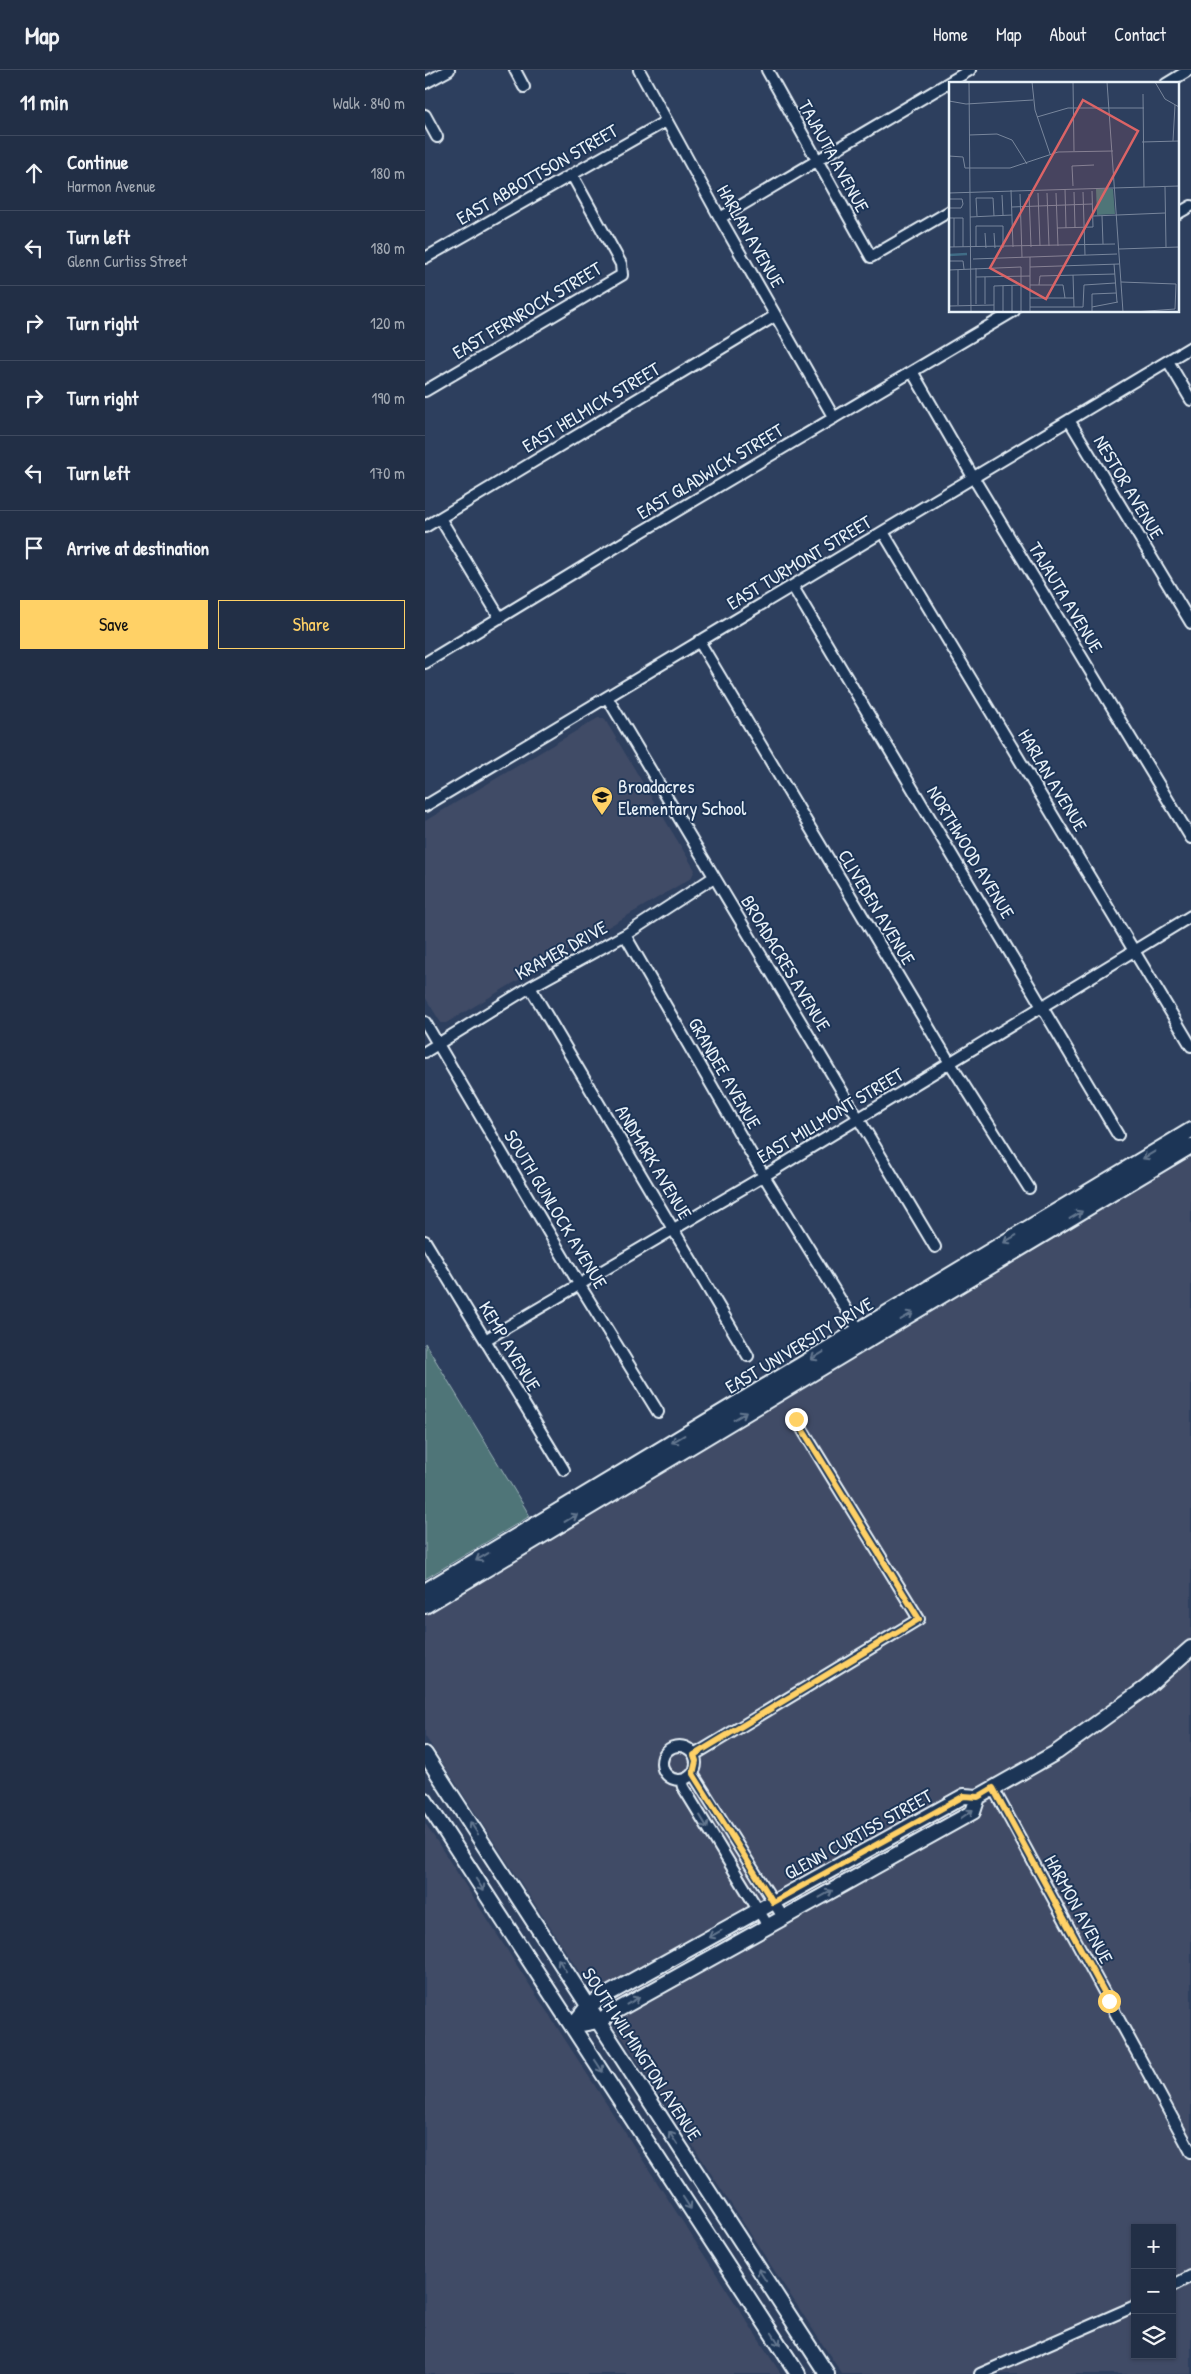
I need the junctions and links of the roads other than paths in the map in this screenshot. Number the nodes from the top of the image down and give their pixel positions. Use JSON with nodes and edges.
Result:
{"nodes":[{"id":1,"x":449,"y":70,"type":"edge"},
{"id":2,"x":515,"y":70,"type":"edge"},
{"id":3,"x":639,"y":70,"type":"edge"},
{"id":4,"x":767,"y":70,"type":"edge"},
{"id":5,"x":970,"y":70,"type":"edge"},
{"id":6,"x":1189,"y":70,"type":"edge"},
{"id":7,"x":949,"y":82,"type":"edge"},
{"id":8,"x":950,"y":82,"type":"edge"},
{"id":9,"x":1169,"y":82,"type":"edge"},
{"id":10,"x":425,"y":83,"type":"edge"},
{"id":11,"x":524,"y":87,"type":"dead end"},
{"id":12,"x":425,"y":115,"type":"edge"},
{"id":13,"x":666,"y":120,"type":"junction"},
{"id":14,"x":437,"y":136,"type":"dead end"},
{"id":15,"x":817,"y":160,"type":"junction"},
{"id":16,"x":572,"y":175,"type":"junction"},
{"id":17,"x":1191,"y":206,"type":"edge"},
{"id":18,"x":949,"y":212,"type":"edge"},
{"id":19,"x":1179,"y":213,"type":"edge"},
{"id":20,"x":720,"y":218,"type":"junction"},
{"id":21,"x":425,"y":258,"type":"edge"},
{"id":22,"x":1012,"y":312,"type":"edge"},
{"id":23,"x":775,"y":316,"type":"junction"},
{"id":24,"x":1191,"y":347,"type":"edge"},
{"id":25,"x":1168,"y":361,"type":"junction"},
{"id":26,"x":913,"y":373,"type":"junction"},
{"id":27,"x":425,"y":391,"type":"edge"},
{"id":28,"x":1191,"y":400,"type":"edge"},
{"id":29,"x":833,"y":418,"type":"junction"},
{"id":30,"x":1069,"y":420,"type":"junction"},
{"id":31,"x":973,"y":477,"type":"junction"},
{"id":32,"x":440,"y":518,"type":"junction"},
{"id":33,"x":425,"y":527,"type":"edge"},
{"id":34,"x":883,"y":532,"type":"junction"},
{"id":35,"x":793,"y":587,"type":"junction"},
{"id":36,"x":500,"y":618,"type":"junction"},
{"id":37,"x":1191,"y":623,"type":"edge"},
{"id":38,"x":699,"y":641,"type":"junction"},
{"id":39,"x":425,"y":664,"type":"edge"},
{"id":40,"x":607,"y":697,"type":"junction"},
{"id":41,"x":425,"y":806,"type":"edge"},
{"id":42,"x":1191,"y":838,"type":"edge"},
{"id":43,"x":714,"y":877,"type":"junction"},
{"id":44,"x":1191,"y":916,"type":"edge"},
{"id":45,"x":625,"y":935,"type":"junction"},
{"id":46,"x":1136,"y":951,"type":"junction"},
{"id":47,"x":530,"y":987,"type":"junction"},
{"id":48,"x":1042,"y":1007,"type":"junction"},
{"id":49,"x":425,"y":1022,"type":"edge"},
{"id":50,"x":438,"y":1044,"type":"junction"},
{"id":51,"x":1191,"y":1046,"type":"edge"},
{"id":52,"x":425,"y":1052,"type":"edge"},
{"id":53,"x":950,"y":1063,"type":"junction"},
{"id":54,"x":859,"y":1118,"type":"junction"},
{"id":55,"x":1191,"y":1130,"type":"edge"},
{"id":56,"x":1118,"y":1136,"type":"dead end"},
{"id":57,"x":1191,"y":1146,"type":"edge"},
{"id":58,"x":764,"y":1176,"type":"junction"},
{"id":59,"x":1029,"y":1188,"type":"dead end"},
{"id":60,"x":673,"y":1228,"type":"junction"},
{"id":61,"x":425,"y":1241,"type":"edge"},
{"id":62,"x":935,"y":1247,"type":"dead end"},
{"id":63,"x":579,"y":1284,"type":"junction"},
{"id":64,"x":862,"y":1336,"type":"junction"},
{"id":65,"x":485,"y":1340,"type":"junction"},
{"id":66,"x":747,"y":1356,"type":"dead end"},
{"id":67,"x":658,"y":1412,"type":"dead end"},
{"id":68,"x":796,"y":1419,"type":"dead end"},
{"id":69,"x":564,"y":1470,"type":"dead end"},
{"id":70,"x":425,"y":1591,"type":"edge"},
{"id":71,"x":425,"y":1606,"type":"edge"},
{"id":72,"x":1191,"y":1648,"type":"edge"},
{"id":73,"x":425,"y":1754,"type":"edge"},
{"id":74,"x":694,"y":1755,"type":"junction"},
{"id":75,"x":693,"y":1774,"type":"junction"},
{"id":76,"x":681,"y":1780,"type":"junction"},
{"id":77,"x":993,"y":1788,"type":"junction"},
{"id":78,"x":978,"y":1797,"type":"junction"},
{"id":79,"x":425,"y":1800,"type":"edge"},
{"id":80,"x":773,"y":1902,"type":"junction"},
{"id":81,"x":758,"y":1911,"type":"junction"},
{"id":82,"x":783,"y":1917,"type":"junction"},
{"id":83,"x":768,"y":1926,"type":"junction"},
{"id":84,"x":588,"y":2006,"type":"junction"},
{"id":85,"x":598,"y":2021,"type":"junction"},
{"id":86,"x":572,"y":2026,"type":"junction"},
{"id":87,"x":1191,"y":2152,"type":"edge"},
{"id":88,"x":1191,"y":2276,"type":"edge"},
{"id":89,"x":1176,"y":2284,"type":"edge"},
{"id":90,"x":1131,"y":2308,"type":"edge"},
{"id":91,"x":798,"y":2374,"type":"edge"},
{"id":92,"x":827,"y":2374,"type":"edge"},
{"id":93,"x":980,"y":2374,"type":"edge"}],
"edges":[{"from":1,"to":10,"type":"street"},
{"from":2,"to":11,"type":"street"},
{"from":3,"to":13,"type":"street","name":"HARLAN AVENUE"},
{"from":4,"to":15,"type":"street","name":"TAJAUTA AVENUE"},
{"from":5,"to":8,"type":"street"},
{"from":6,"to":9,"type":"street"},
{"from":7,"to":15,"type":"street"},
{"from":12,"to":14,"type":"street"},
{"from":13,"to":16,"type":"street","name":"EAST ABBOTTSON STREET"},
{"from":13,"to":20,"type":"street","name":"HARLAN AVENUE"},
{"from":15,"to":18,"type":"street","name":"TAJAUTA AVENUE"},
{"from":15,"to":20,"type":"street"},
{"from":16,"to":21,"type":"street","name":"EAST ABBOTTSON STREET"},
{"from":16,"to":27,"type":"street","name":"EAST FERNROCK STREET"},
{"from":17,"to":19,"type":"street"},
{"from":20,"to":23,"type":"street","name":"HARLAN AVENUE"},
{"from":22,"to":26,"type":"street","name":"EAST GLADWICK STREET"},
{"from":23,"to":29,"type":"street","name":"HARLAN AVENUE"},
{"from":23,"to":32,"type":"street","name":"EAST HELMICK STREET"},
{"from":24,"to":25,"type":"street","name":"EAST TURMONT STREET"},
{"from":25,"to":28,"type":"street"},
{"from":25,"to":30,"type":"street","name":"EAST TURMONT STREET"},
{"from":26,"to":29,"type":"street","name":"EAST GLADWICK STREET"},
{"from":26,"to":31,"type":"street","name":"TAJAUTA AVENUE"},
{"from":29,"to":36,"type":"street","name":"EAST GLADWICK STREET"},
{"from":30,"to":31,"type":"street","name":"EAST TURMONT STREET"},
{"from":30,"to":37,"type":"street","name":"NESTOR AVENUE"},
{"from":31,"to":34,"type":"street","name":"EAST TURMONT STREET"},
{"from":31,"to":42,"type":"street","name":"TAJAUTA AVENUE"},
{"from":32,"to":33,"type":"street","name":"EAST HELMICK STREET"},
{"from":32,"to":36,"type":"street"},
{"from":34,"to":35,"type":"street","name":"EAST TURMONT STREET"},
{"from":34,"to":46,"type":"street","name":"HARLAN AVENUE"},
{"from":35,"to":38,"type":"street","name":"EAST TURMONT STREET"},
{"from":35,"to":48,"type":"street","name":"NORTHWOOD AVENUE"},
{"from":36,"to":39,"type":"street","name":"EAST GLADWICK STREET"},
{"from":38,"to":40,"type":"street","name":"EAST TURMONT STREET"},
{"from":38,"to":53,"type":"street","name":"CLIVEDEN AVENUE"},
{"from":40,"to":41,"type":"street","name":"EAST TURMONT STREET"},
{"from":40,"to":43,"type":"street","name":"BROADACRES AVENUE"},
{"from":43,"to":45,"type":"street","name":"KRAMER DRIVE"},
{"from":43,"to":54,"type":"street","name":"BROADACRES AVENUE"},
{"from":44,"to":46,"type":"street","name":"EAST MILLMONT STREET"},
{"from":45,"to":47,"type":"street","name":"KRAMER DRIVE"},
{"from":45,"to":58,"type":"street","name":"GRANDEE AVENUE"},
{"from":46,"to":48,"type":"street","name":"EAST MILLMONT STREET"},
{"from":46,"to":51,"type":"street","name":"HARLAN AVENUE"},
{"from":47,"to":50,"type":"street","name":"KRAMER DRIVE"},
{"from":47,"to":60,"type":"street","name":"ANDMARK AVENUE"},
{"from":48,"to":53,"type":"street","name":"EAST MILLMONT STREET"},
{"from":48,"to":56,"type":"street","name":"NORTHWOOD AVENUE"},
{"from":49,"to":50,"type":"street","name":"SOUTH GUNLOCK AVENUE"},
{"from":50,"to":52,"type":"street","name":"KRAMER DRIVE"},
{"from":50,"to":63,"type":"street","name":"SOUTH GUNLOCK AVENUE"},
{"from":53,"to":54,"type":"street","name":"EAST MILLMONT STREET"},
{"from":53,"to":59,"type":"street","name":"CLIVEDEN AVENUE"},
{"from":54,"to":58,"type":"street","name":"EAST MILLMONT STREET"},
{"from":54,"to":62,"type":"street","name":"BROADACRES AVENUE"},
{"from":55,"to":64,"type":"street","name":"EAST UNIVERSITY DRIVE","one_way":true},
{"from":64,"to":57,"type":"street","name":"EAST UNIVERSITY DRIVE","one_way":true},
{"from":58,"to":60,"type":"street","name":"EAST MILLMONT STREET"},
{"from":58,"to":64,"type":"street","name":"GRANDEE AVENUE"},
{"from":60,"to":63,"type":"street","name":"EAST MILLMONT STREET"},
{"from":60,"to":66,"type":"street","name":"ANDMARK AVENUE"},
{"from":61,"to":65,"type":"street","name":"KEMP AVENUE"},
{"from":63,"to":65,"type":"street","name":"EAST MILLMONT STREET"},
{"from":63,"to":67,"type":"street","name":"SOUTH GUNLOCK AVENUE"},
{"from":64,"to":70,"type":"street","name":"EAST UNIVERSITY DRIVE","one_way":true},
{"from":71,"to":64,"type":"street","name":"EAST UNIVERSITY DRIVE","one_way":true},
{"from":65,"to":69,"type":"street","name":"KEMP AVENUE"},
{"from":68,"to":74,"type":"street"},
{"from":72,"to":77,"type":"street","name":"GLENN CURTISS STREET"},
{"from":84,"to":73,"type":"street","name":"SOUTH WILMINGTON AVENUE","one_way":true},
{"from":74,"to":75,"type":"street"},
{"from":74,"to":76,"type":"street"},
{"from":75,"to":76,"type":"street"},
{"from":75,"to":80,"type":"street"},
{"from":76,"to":81,"type":"street","one_way":true},
{"from":77,"to":78,"type":"street","name":"GLENN CURTISS STREET"},
{"from":77,"to":87,"type":"street","name":"HARMON AVENUE"},
{"from":78,"to":80,"type":"street","name":"GLENN CURTISS STREET"},
{"from":82,"to":78,"type":"street","name":"GLENN CURTISS STREET","one_way":true},
{"from":79,"to":86,"type":"street","one_way":true},
{"from":80,"to":81,"type":"street","name":"GLENN CURTISS STREET"},
{"from":80,"to":82,"type":"street"},
{"from":81,"to":83,"type":"street"},
{"from":81,"to":84,"type":"street","name":"GLENN CURTISS STREET","one_way":true},
{"from":82,"to":83,"type":"street","name":"GLENN CURTISS STREET"},
{"from":85,"to":83,"type":"street","name":"GLENN CURTISS STREET","one_way":true},
{"from":84,"to":85,"type":"street","name":"SOUTH WILMINGTON AVENUE"},
{"from":84,"to":86,"type":"street","name":"GLENN CURTISS STREET"},
{"from":85,"to":86,"type":"street","name":"GLENN CURTISS STREET"},
{"from":92,"to":85,"type":"street","name":"SOUTH WILMINGTON AVENUE","one_way":true},
{"from":86,"to":91,"type":"street","one_way":true},
{"from":88,"to":89,"type":"street"},
{"from":90,"to":93,"type":"street"}]}
